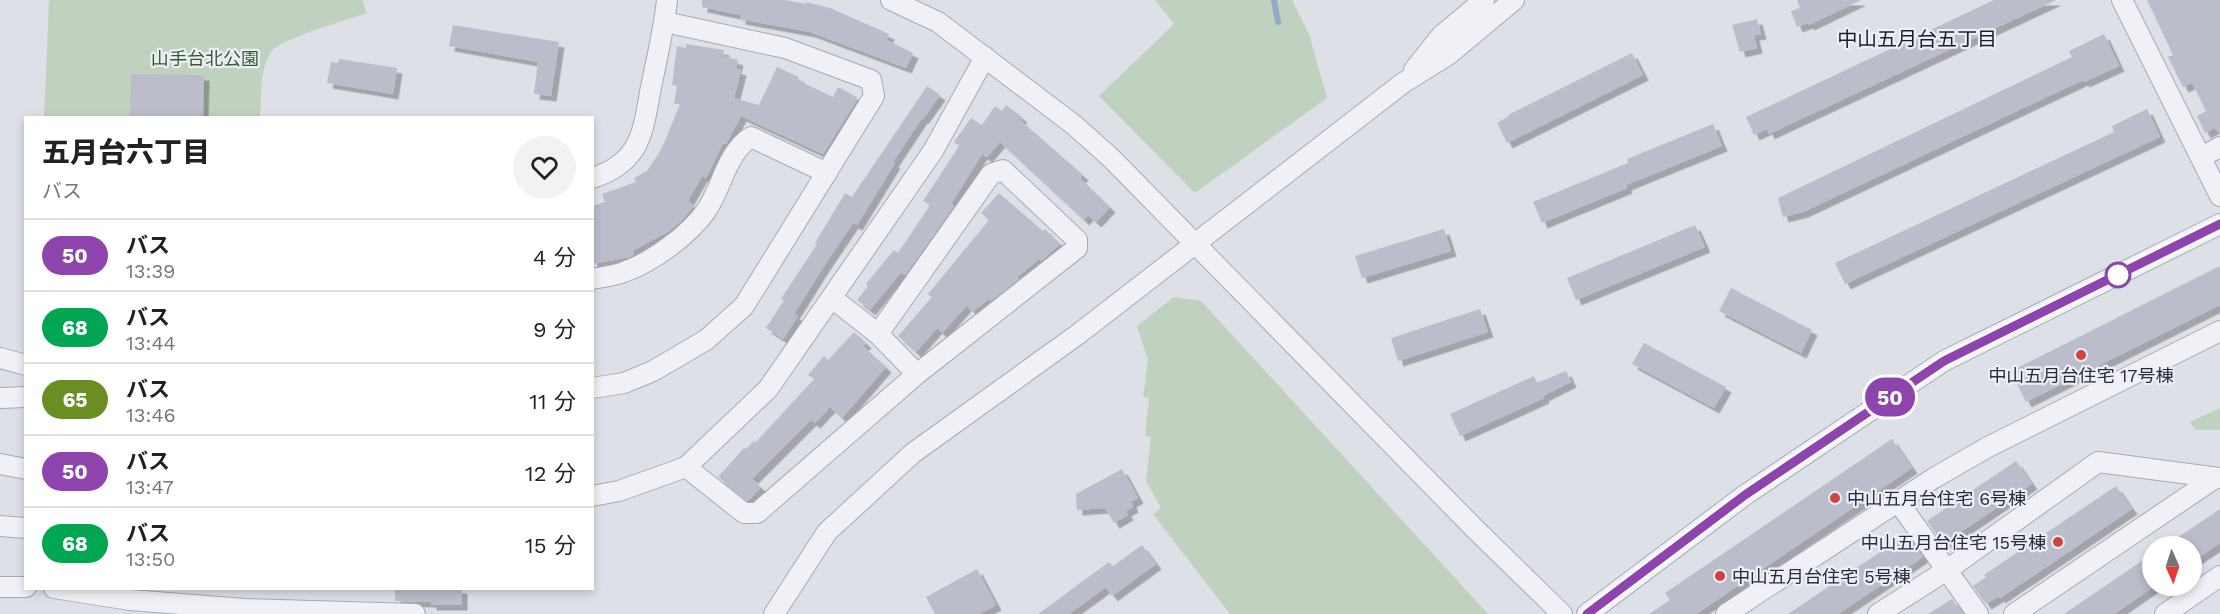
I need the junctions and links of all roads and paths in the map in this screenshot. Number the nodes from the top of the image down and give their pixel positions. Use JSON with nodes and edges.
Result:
{"nodes":[{"id":1,"x":667,"y":0,"type":"edge"},
{"id":2,"x":891,"y":0,"type":"edge"},
{"id":3,"x":1484,"y":0,"type":"edge"},
{"id":4,"x":1514,"y":0,"type":"edge"},
{"id":5,"x":2122,"y":0,"type":"edge"},
{"id":6,"x":665,"y":22,"type":"junction"},
{"id":7,"x":985,"y":57,"type":"junction"},
{"id":8,"x":1402,"y":83,"type":"junction"},
{"id":9,"x":2220,"y":147,"type":"edge"},
{"id":10,"x":2201,"y":157,"type":"junction"},
{"id":11,"x":827,"y":173,"type":"junction"},
{"id":12,"x":594,"y":177,"type":"edge"},
{"id":13,"x":2220,"y":196,"type":"edge"},
{"id":14,"x":2220,"y":224,"type":"edge"},
{"id":15,"x":1196,"y":243,"type":"junction"},
{"id":16,"x":594,"y":279,"type":"edge"},
{"id":17,"x":832,"y":298,"type":"junction"},
{"id":18,"x":2220,"y":331,"type":"edge"},
{"id":19,"x":878,"y":334,"type":"junction"},
{"id":20,"x":0,"y":358,"type":"edge"},
{"id":21,"x":24,"y":364,"type":"edge"},
{"id":22,"x":917,"y":374,"type":"junction"},
{"id":23,"x":594,"y":388,"type":"edge"},
{"id":24,"x":24,"y":397,"type":"edge"},
{"id":25,"x":0,"y":398,"type":"edge"},
{"id":26,"x":0,"y":464,"type":"edge"},
{"id":27,"x":686,"y":467,"type":"junction"},
{"id":28,"x":24,"y":469,"type":"edge"},
{"id":29,"x":2218,"y":478,"type":"edge"},
{"id":30,"x":594,"y":496,"type":"edge"},
{"id":31,"x":1899,"y":502,"type":"junction"},
{"id":32,"x":0,"y":526,"type":"edge"},
{"id":33,"x":24,"y":528,"type":"edge"},
{"id":34,"x":1947,"y":570,"type":"junction"},
{"id":35,"x":2220,"y":576,"type":"edge"},
{"id":36,"x":0,"y":586,"type":"edge"},
{"id":37,"x":24,"y":586,"type":"edge"},
{"id":38,"x":67,"y":590,"type":"edge"},
{"id":39,"x":197,"y":596,"type":"edge"},
{"id":40,"x":130,"y":600,"type":"edge"},
{"id":41,"x":2171,"y":612,"type":"edge"},
{"id":42,"x":415,"y":614,"type":"edge"},
{"id":43,"x":774,"y":614,"type":"edge"},
{"id":44,"x":1562,"y":614,"type":"edge"},
{"id":45,"x":1587,"y":614,"type":"edge"},
{"id":46,"x":1726,"y":614,"type":"edge"},
{"id":47,"x":1878,"y":614,"type":"edge"},
{"id":48,"x":1978,"y":614,"type":"edge"},
{"id":49,"x":2014,"y":614,"type":"edge"}],
"edges":[{"from":1,"to":6,"type":"street"},
{"from":2,"to":7,"type":"street"},
{"from":3,"to":8,"type":"street"},
{"from":4,"to":8,"type":"street"},
{"from":5,"to":10,"type":"street"},
{"from":6,"to":11,"type":"street"},
{"from":6,"to":12,"type":"street"},
{"from":7,"to":15,"type":"street"},
{"from":7,"to":17,"type":"street"},
{"from":8,"to":15,"type":"street"},
{"from":9,"to":10,"type":"street"},
{"from":10,"to":13,"type":"street"},
{"from":11,"to":16,"type":"street"},
{"from":11,"to":23,"type":"street"},
{"from":14,"to":45,"type":"street"},
{"from":15,"to":43,"type":"street"},
{"from":15,"to":44,"type":"street"},
{"from":17,"to":19,"type":"street"},
{"from":17,"to":27,"type":"street"},
{"from":18,"to":31,"type":"street"},
{"from":19,"to":22,"type":"street"},
{"from":19,"to":22,"type":"street"},
{"from":20,"to":21,"type":"street"},
{"from":22,"to":27,"type":"street"},
{"from":24,"to":25,"type":"street"},
{"from":26,"to":28,"type":"street"},
{"from":27,"to":30,"type":"street"},
{"from":29,"to":34,"type":"street"},
{"from":29,"to":49,"type":"street"},
{"from":31,"to":34,"type":"street"},
{"from":31,"to":46,"type":"street"},
{"from":32,"to":33,"type":"street"},
{"from":34,"to":47,"type":"street"},
{"from":34,"to":48,"type":"street"},
{"from":35,"to":41,"type":"street"},
{"from":36,"to":37,"type":"street"},
{"from":38,"to":40,"type":"street"},
{"from":39,"to":40,"type":"street"},
{"from":39,"to":42,"type":"street"}]}
